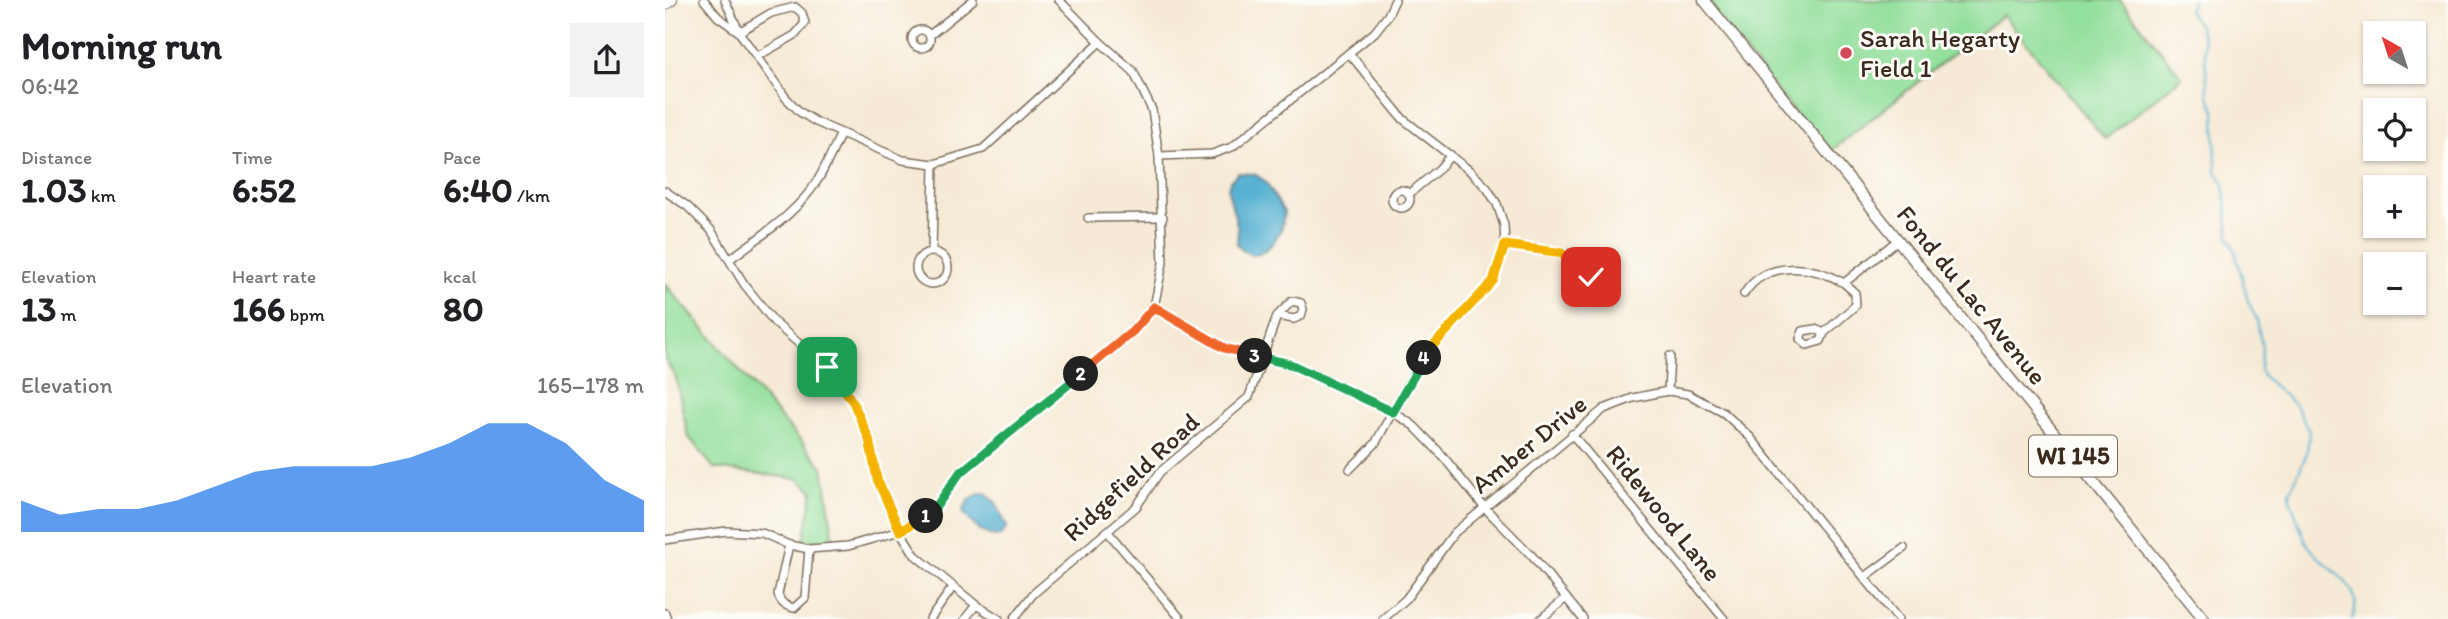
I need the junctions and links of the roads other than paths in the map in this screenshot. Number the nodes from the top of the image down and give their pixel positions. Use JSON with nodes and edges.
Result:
{"nodes":[{"id":1,"x":671,"y":0,"type":"edge"},
{"id":2,"x":704,"y":0,"type":"edge"},
{"id":3,"x":725,"y":0,"type":"edge"},
{"id":4,"x":974,"y":0,"type":"edge"},
{"id":5,"x":1059,"y":0,"type":"edge"},
{"id":6,"x":1395,"y":0,"type":"edge"},
{"id":7,"x":1704,"y":0,"type":"edge"},
{"id":8,"x":665,"y":5,"type":"edge"},
{"id":9,"x":739,"y":32,"type":"junction"},
{"id":10,"x":930,"y":35,"type":"dead end"},
{"id":11,"x":1100,"y":42,"type":"junction"},
{"id":12,"x":1349,"y":53,"type":"junction"},
{"id":13,"x":758,"y":55,"type":"junction"},
{"id":14,"x":841,"y":133,"type":"junction"},
{"id":15,"x":1451,"y":155,"type":"junction"},
{"id":16,"x":1160,"y":156,"type":"junction"},
{"id":17,"x":934,"y":164,"type":"junction"},
{"id":18,"x":665,"y":191,"type":"edge"},
{"id":19,"x":1409,"y":194,"type":"dead end"},
{"id":20,"x":1163,"y":217,"type":"junction"},
{"id":21,"x":1088,"y":218,"type":"dead end"},
{"id":22,"x":1898,"y":240,"type":"junction"},
{"id":23,"x":1505,"y":245,"type":"junction"},
{"id":24,"x":932,"y":252,"type":"junction"},
{"id":25,"x":1562,"y":253,"type":"junction"},
{"id":26,"x":730,"y":259,"type":"junction"},
{"id":27,"x":1844,"y":283,"type":"junction"},
{"id":28,"x":1744,"y":294,"type":"dead end"},
{"id":29,"x":1154,"y":307,"type":"junction"},
{"id":30,"x":1277,"y":316,"type":"dead end"},
{"id":31,"x":1824,"y":333,"type":"dead end"},
{"id":32,"x":1670,"y":356,"type":"dead end"},
{"id":33,"x":1262,"y":357,"type":"junction"},
{"id":34,"x":1668,"y":391,"type":"junction"},
{"id":35,"x":1393,"y":412,"type":"junction"},
{"id":36,"x":1572,"y":434,"type":"junction"},
{"id":37,"x":1350,"y":469,"type":"dead end"},
{"id":38,"x":1484,"y":508,"type":"junction"},
{"id":39,"x":900,"y":531,"type":"junction"},
{"id":40,"x":1108,"y":532,"type":"junction"},
{"id":41,"x":665,"y":540,"type":"edge"},
{"id":42,"x":789,"y":545,"type":"junction"},
{"id":43,"x":1904,"y":548,"type":"dead end"},
{"id":44,"x":809,"y":549,"type":"junction"},
{"id":45,"x":1865,"y":577,"type":"junction"},
{"id":46,"x":953,"y":587,"type":"junction"},
{"id":47,"x":1566,"y":598,"type":"junction"},
{"id":48,"x":976,"y":605,"type":"junction"},
{"id":49,"x":665,"y":612,"type":"edge"},
{"id":50,"x":667,"y":619,"type":"edge"},
{"id":51,"x":930,"y":619,"type":"edge"},
{"id":52,"x":965,"y":619,"type":"edge"},
{"id":53,"x":999,"y":619,"type":"edge"},
{"id":54,"x":1014,"y":619,"type":"edge"},
{"id":55,"x":1181,"y":619,"type":"edge"},
{"id":56,"x":1383,"y":619,"type":"edge"},
{"id":57,"x":1541,"y":619,"type":"edge"},
{"id":58,"x":1583,"y":619,"type":"edge"},
{"id":59,"x":1724,"y":619,"type":"edge"},
{"id":60,"x":1898,"y":619,"type":"edge"},
{"id":61,"x":2204,"y":619,"type":"edge"}],
"edges":[{"from":1,"to":8,"type":"street"},
{"from":2,"to":9,"type":"street"},
{"from":3,"to":9,"type":"street"},
{"from":4,"to":10,"type":"street"},
{"from":5,"to":11,"type":"street"},
{"from":6,"to":12,"type":"street"},
{"from":7,"to":22,"type":"main road","name":"Fond du Lac Avenue","number":"WI 145"},
{"from":9,"to":13,"type":"street"},
{"from":9,"to":13,"type":"street"},
{"from":11,"to":16,"type":"street"},
{"from":11,"to":17,"type":"street"},
{"from":12,"to":15,"type":"street"},
{"from":12,"to":16,"type":"street"},
{"from":13,"to":14,"type":"street"},
{"from":14,"to":17,"type":"street"},
{"from":14,"to":26,"type":"street"},
{"from":15,"to":19,"type":"street"},
{"from":15,"to":23,"type":"street"},
{"from":16,"to":20,"type":"street"},
{"from":17,"to":24,"type":"street"},
{"from":18,"to":26,"type":"street"},
{"from":20,"to":21,"type":"street"},
{"from":20,"to":29,"type":"street"},
{"from":22,"to":27,"type":"street"},
{"from":22,"to":61,"type":"main road","name":"Fond du Lac Avenue","number":"WI 145"},
{"from":23,"to":25,"type":"street"},
{"from":23,"to":35,"type":"street"},
{"from":24,"to":24,"type":"street"},
{"from":25,"to":25,"type":"street"},
{"from":26,"to":39,"type":"street"},
{"from":27,"to":28,"type":"street"},
{"from":27,"to":31,"type":"street"},
{"from":29,"to":33,"type":"street"},
{"from":29,"to":39,"type":"street"},
{"from":30,"to":33,"type":"street","name":"Ridgefield Road"},
{"from":32,"to":34,"type":"street"},
{"from":33,"to":35,"type":"street"},
{"from":33,"to":40,"type":"street","name":"Ridgefield Road"},
{"from":34,"to":36,"type":"street","name":"Amber Drive"},
{"from":34,"to":45,"type":"street","name":"Amber Drive"},
{"from":35,"to":37,"type":"street"},
{"from":35,"to":38,"type":"street"},
{"from":36,"to":38,"type":"street","name":"Amber Drive"},
{"from":36,"to":59,"type":"street","name":"Ridewood Lane"},
{"from":38,"to":47,"type":"street"},
{"from":38,"to":56,"type":"street","name":"Amber Drive"},
{"from":39,"to":44,"type":"street"},
{"from":39,"to":46,"type":"street"},
{"from":40,"to":54,"type":"street","name":"Ridgefield Road"},
{"from":40,"to":55,"type":"street"},
{"from":41,"to":42,"type":"street"},
{"from":42,"to":44,"type":"street"},
{"from":42,"to":44,"type":"street"},
{"from":43,"to":45,"type":"street"},
{"from":45,"to":60,"type":"street","name":"Amber Drive"},
{"from":46,"to":48,"type":"street"},
{"from":46,"to":51,"type":"street"},
{"from":47,"to":57,"type":"street"},
{"from":47,"to":58,"type":"street"},
{"from":48,"to":52,"type":"street"},
{"from":48,"to":53,"type":"street"},
{"from":49,"to":50,"type":"street"}]}
